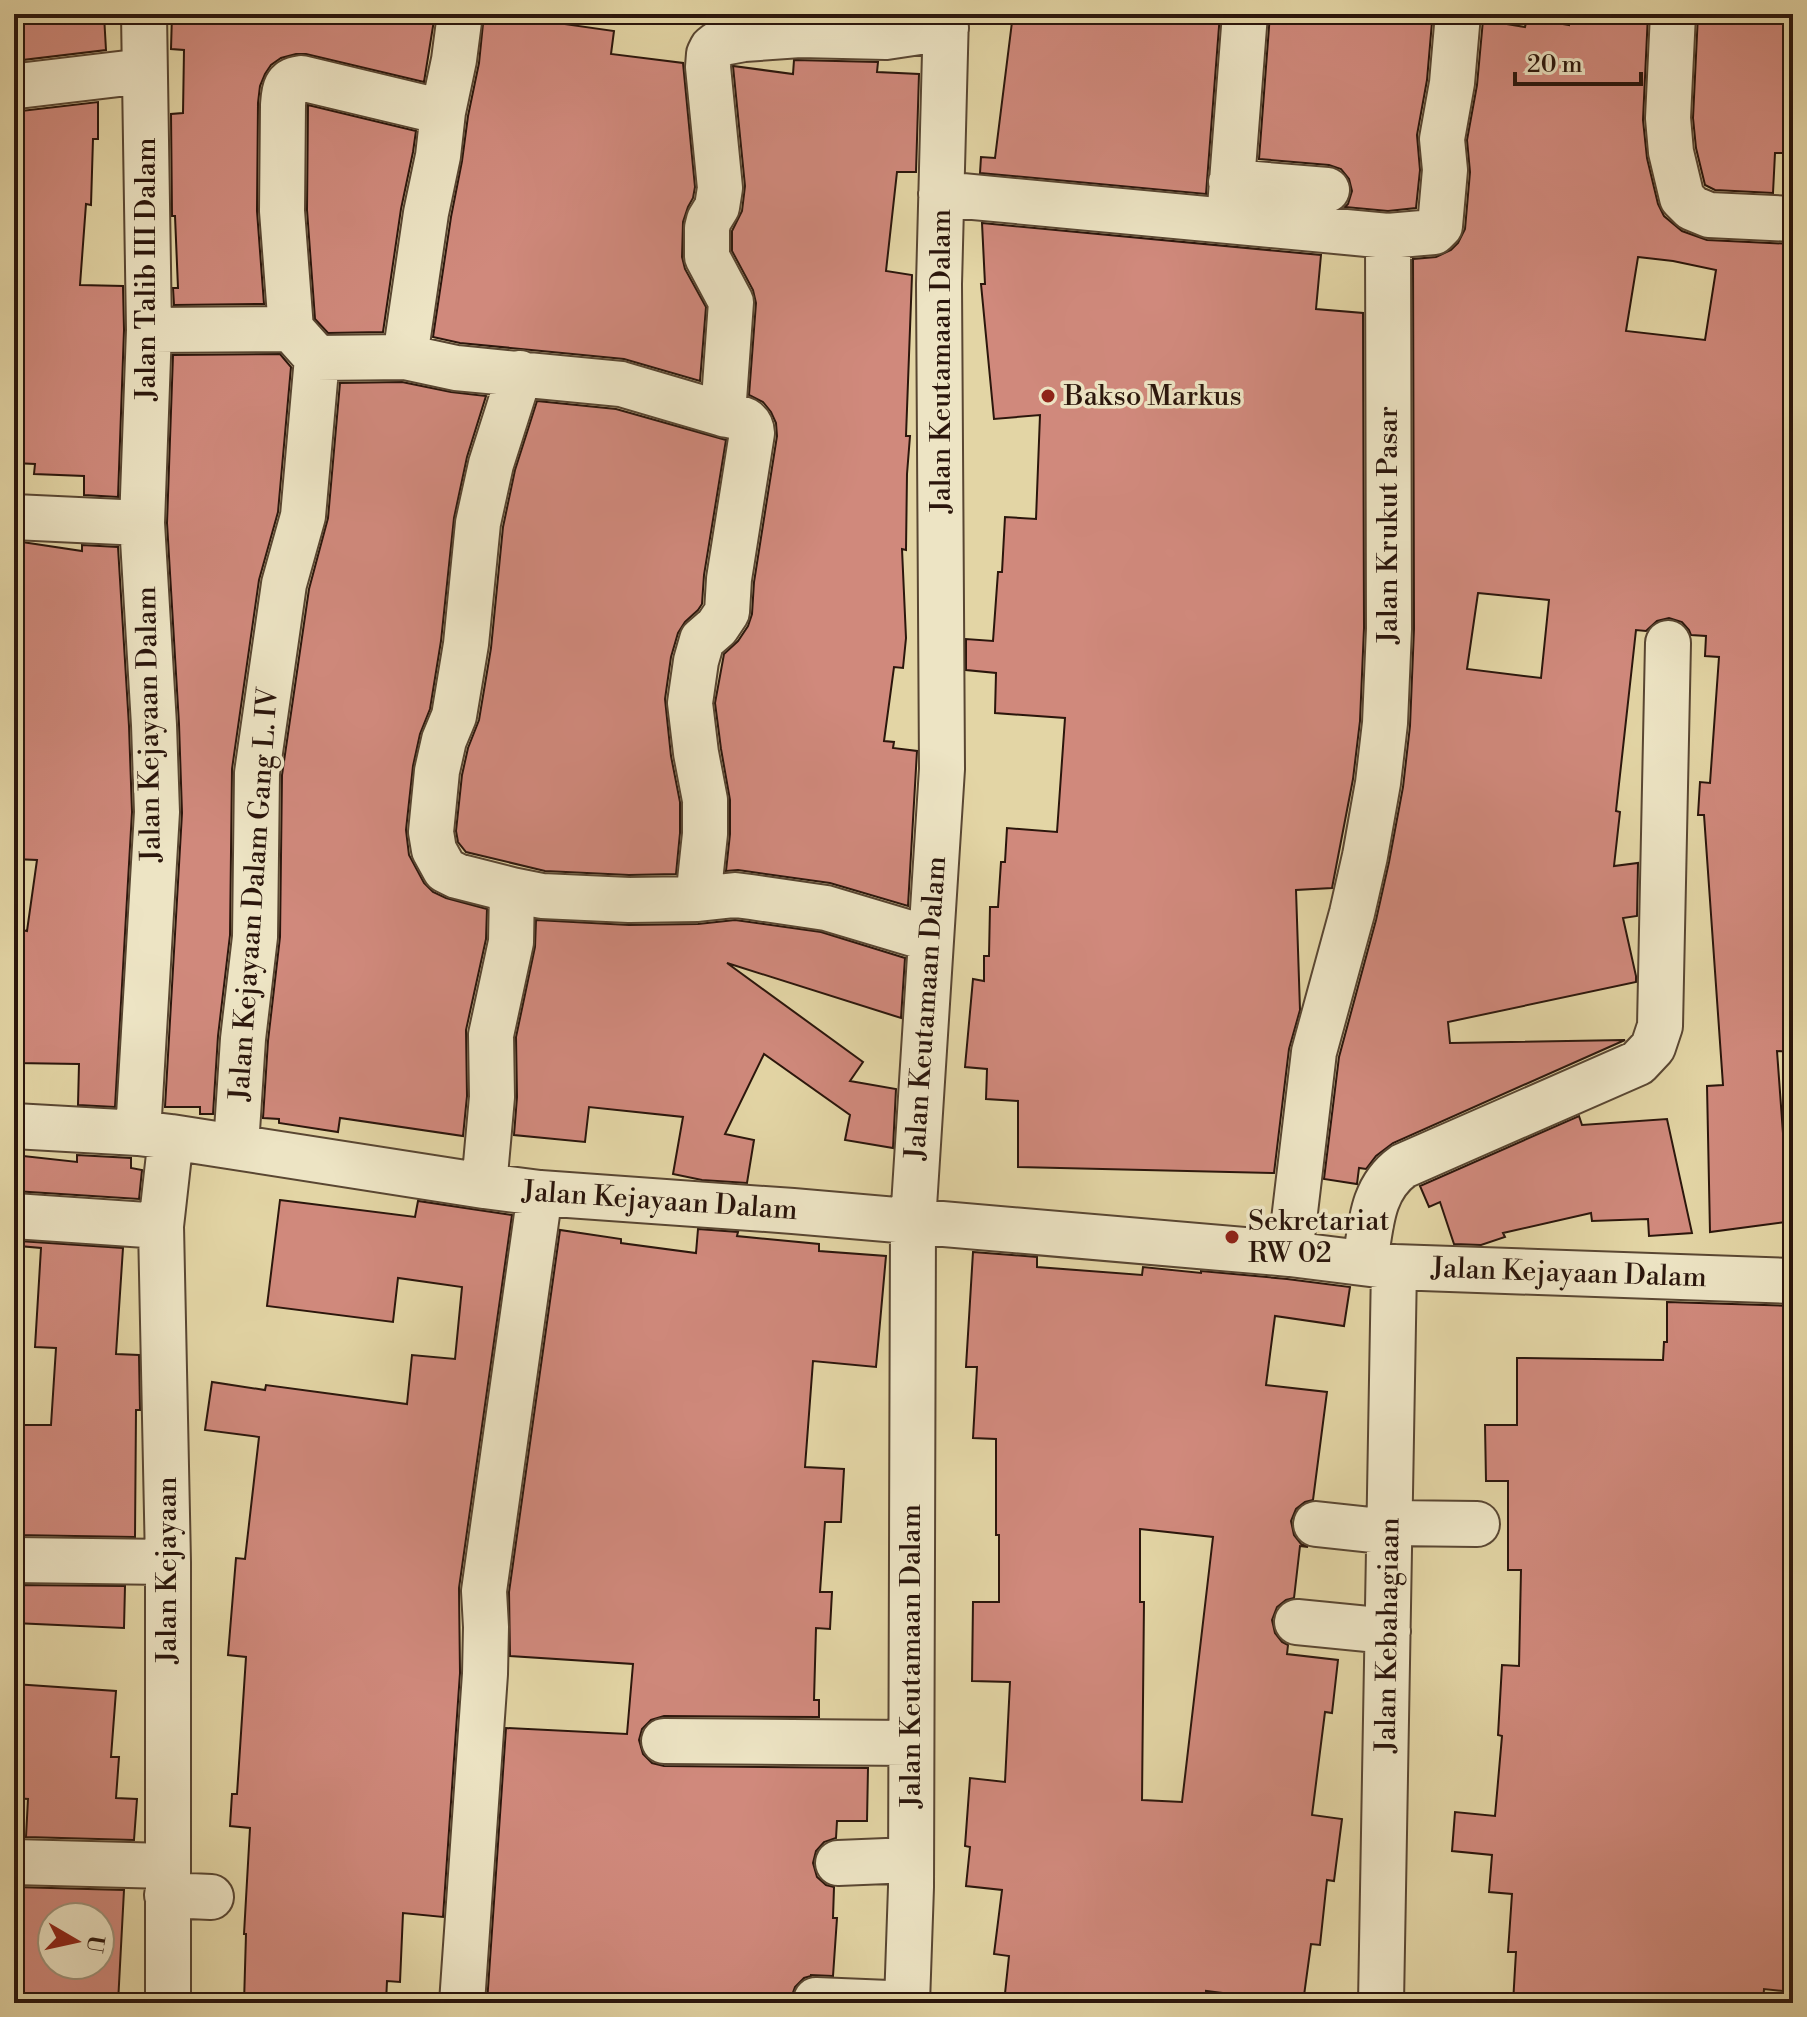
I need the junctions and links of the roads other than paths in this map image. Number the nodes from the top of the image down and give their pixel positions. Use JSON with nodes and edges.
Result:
{"nodes":[{"id":1,"x":144,"y":14,"type":"edge"},
{"id":2,"x":460,"y":14,"type":"edge"},
{"id":3,"x":1245,"y":14,"type":"edge"},
{"id":4,"x":1458,"y":14,"type":"edge"},
{"id":5,"x":1673,"y":14,"type":"edge"},
{"id":6,"x":946,"y":21,"type":"edge"},
{"id":7,"x":144,"y":71,"type":"junction"},
{"id":8,"x":18,"y":86,"type":"dead end"},
{"id":9,"x":443,"y":112,"type":"junction"},
{"id":10,"x":1327,"y":190,"type":"dead end"},
{"id":11,"x":941,"y":194,"type":"junction"},
{"id":12,"x":1230,"y":201,"type":"junction"},
{"id":13,"x":1793,"y":219,"type":"edge"},
{"id":14,"x":1388,"y":236,"type":"junction"},
{"id":15,"x":149,"y":330,"type":"junction"},
{"id":16,"x":304,"y":343,"type":"junction"},
{"id":17,"x":405,"y":357,"type":"junction"},
{"id":18,"x":520,"y":373,"type":"junction"},
{"id":19,"x":723,"y":414,"type":"junction"},
{"id":20,"x":14,"y":517,"type":"edge"},
{"id":21,"x":142,"y":523,"type":"junction"},
{"id":22,"x":1668,"y":643,"type":"dead end"},
{"id":23,"x":512,"y":890,"type":"junction"},
{"id":24,"x":698,"y":899,"type":"junction"},
{"id":25,"x":930,"y":939,"type":"junction"},
{"id":26,"x":14,"y":1126,"type":"edge"},
{"id":27,"x":155,"y":1135,"type":"junction"},
{"id":28,"x":236,"y":1146,"type":"junction"},
{"id":29,"x":484,"y":1186,"type":"junction"},
{"id":30,"x":540,"y":1193,"type":"junction"},
{"id":31,"x":14,"y":1216,"type":"edge"},
{"id":32,"x":913,"y":1222,"type":"junction"},
{"id":33,"x":161,"y":1226,"type":"junction"},
{"id":34,"x":1290,"y":1254,"type":"junction"},
{"id":35,"x":1380,"y":1265,"type":"junction"},
{"id":36,"x":1793,"y":1281,"type":"edge"},
{"id":37,"x":1316,"y":1524,"type":"dead end"},
{"id":38,"x":1477,"y":1524,"type":"dead end"},
{"id":39,"x":1390,"y":1527,"type":"junction"},
{"id":40,"x":14,"y":1560,"type":"edge"},
{"id":41,"x":168,"y":1562,"type":"junction"},
{"id":42,"x":1297,"y":1622,"type":"dead end"},
{"id":43,"x":1388,"y":1631,"type":"junction"},
{"id":44,"x":664,"y":1741,"type":"dead end"},
{"id":45,"x":911,"y":1743,"type":"junction"},
{"id":46,"x":911,"y":1860,"type":"junction"},
{"id":47,"x":14,"y":1862,"type":"edge"},
{"id":48,"x":838,"y":1863,"type":"dead end"},
{"id":49,"x":167,"y":1880,"type":"junction"},
{"id":50,"x":211,"y":1897,"type":"dead end"},
{"id":51,"x":816,"y":2000,"type":"dead end"},
{"id":52,"x":168,"y":2003,"type":"edge"},
{"id":53,"x":462,"y":2003,"type":"edge"},
{"id":54,"x":889,"y":2003,"type":"edge"},
{"id":55,"x":907,"y":2003,"type":"edge"},
{"id":56,"x":1381,"y":2003,"type":"edge"}],
"edges":[{"from":1,"to":7,"type":"street","name":"Jalan Talib III Dalam"},
{"from":2,"to":9,"type":"street"},
{"from":3,"to":12,"type":"street"},
{"from":4,"to":14,"type":"street"},
{"from":5,"to":13,"type":"street"},
{"from":6,"to":11,"type":"street","name":"Jalan Keutamaan Dalam"},
{"from":6,"to":19,"type":"street"},
{"from":7,"to":8,"type":"street"},
{"from":7,"to":15,"type":"street","name":"Jalan Talib III Dalam"},
{"from":9,"to":16,"type":"street","name":"Jalan Kejayaan Dalam Gang L. IV"},
{"from":9,"to":17,"type":"street"},
{"from":10,"to":12,"type":"street"},
{"from":11,"to":12,"type":"street"},
{"from":11,"to":25,"type":"street","name":"Jalan Keutamaan Dalam"},
{"from":12,"to":14,"type":"street"},
{"from":14,"to":34,"type":"street","name":"Jalan Krukut Pasar"},
{"from":15,"to":16,"type":"street"},
{"from":15,"to":21,"type":"street","name":"Jalan Talib III Dalam"},
{"from":16,"to":17,"type":"street"},
{"from":16,"to":28,"type":"street","name":"Jalan Kejayaan Dalam Gang L. IV"},
{"from":17,"to":18,"type":"street"},
{"from":18,"to":19,"type":"street"},
{"from":18,"to":23,"type":"street"},
{"from":19,"to":24,"type":"street"},
{"from":20,"to":21,"type":"street"},
{"from":21,"to":27,"type":"street","name":"Jalan Kejayaan Dalam"},
{"from":22,"to":35,"type":"street","name":"Jalan Kebahagiaan"},
{"from":23,"to":24,"type":"street"},
{"from":23,"to":29,"type":"street"},
{"from":24,"to":25,"type":"street"},
{"from":25,"to":32,"type":"street","name":"Jalan Keutamaan Dalam"},
{"from":26,"to":27,"type":"street"},
{"from":27,"to":28,"type":"street","name":"Jalan Kejayaan Dalam"},
{"from":27,"to":33,"type":"street","name":"Jalan Kejayaan"},
{"from":28,"to":29,"type":"street","name":"Jalan Kejayaan Dalam"},
{"from":29,"to":30,"type":"street","name":"Jalan Kejayaan Dalam"},
{"from":30,"to":32,"type":"street","name":"Jalan Kejayaan Dalam"},
{"from":30,"to":53,"type":"street"},
{"from":31,"to":33,"type":"street"},
{"from":32,"to":34,"type":"street","name":"Jalan Kejayaan Dalam"},
{"from":32,"to":45,"type":"street","name":"Jalan Keutamaan Dalam"},
{"from":33,"to":41,"type":"street","name":"Jalan Kejayaan"},
{"from":34,"to":35,"type":"street","name":"Jalan Kejayaan Dalam"},
{"from":35,"to":36,"type":"street","name":"Jalan Kejayaan Dalam"},
{"from":35,"to":39,"type":"street","name":"Jalan Kebahagiaan"},
{"from":37,"to":39,"type":"street"},
{"from":38,"to":39,"type":"street"},
{"from":39,"to":43,"type":"street","name":"Jalan Kebahagiaan"},
{"from":40,"to":41,"type":"street"},
{"from":41,"to":49,"type":"street","name":"Jalan Kejayaan"},
{"from":42,"to":43,"type":"street"},
{"from":43,"to":56,"type":"street","name":"Jalan Kebahagiaan"},
{"from":44,"to":45,"type":"street"},
{"from":45,"to":46,"type":"street","name":"Jalan Keutamaan Dalam"},
{"from":46,"to":48,"type":"street"},
{"from":46,"to":55,"type":"street","name":"Jalan Keutamaan Dalam"},
{"from":47,"to":49,"type":"street"},
{"from":49,"to":50,"type":"street"},
{"from":49,"to":52,"type":"street","name":"Jalan Kejayaan"},
{"from":51,"to":54,"type":"street"}]}
